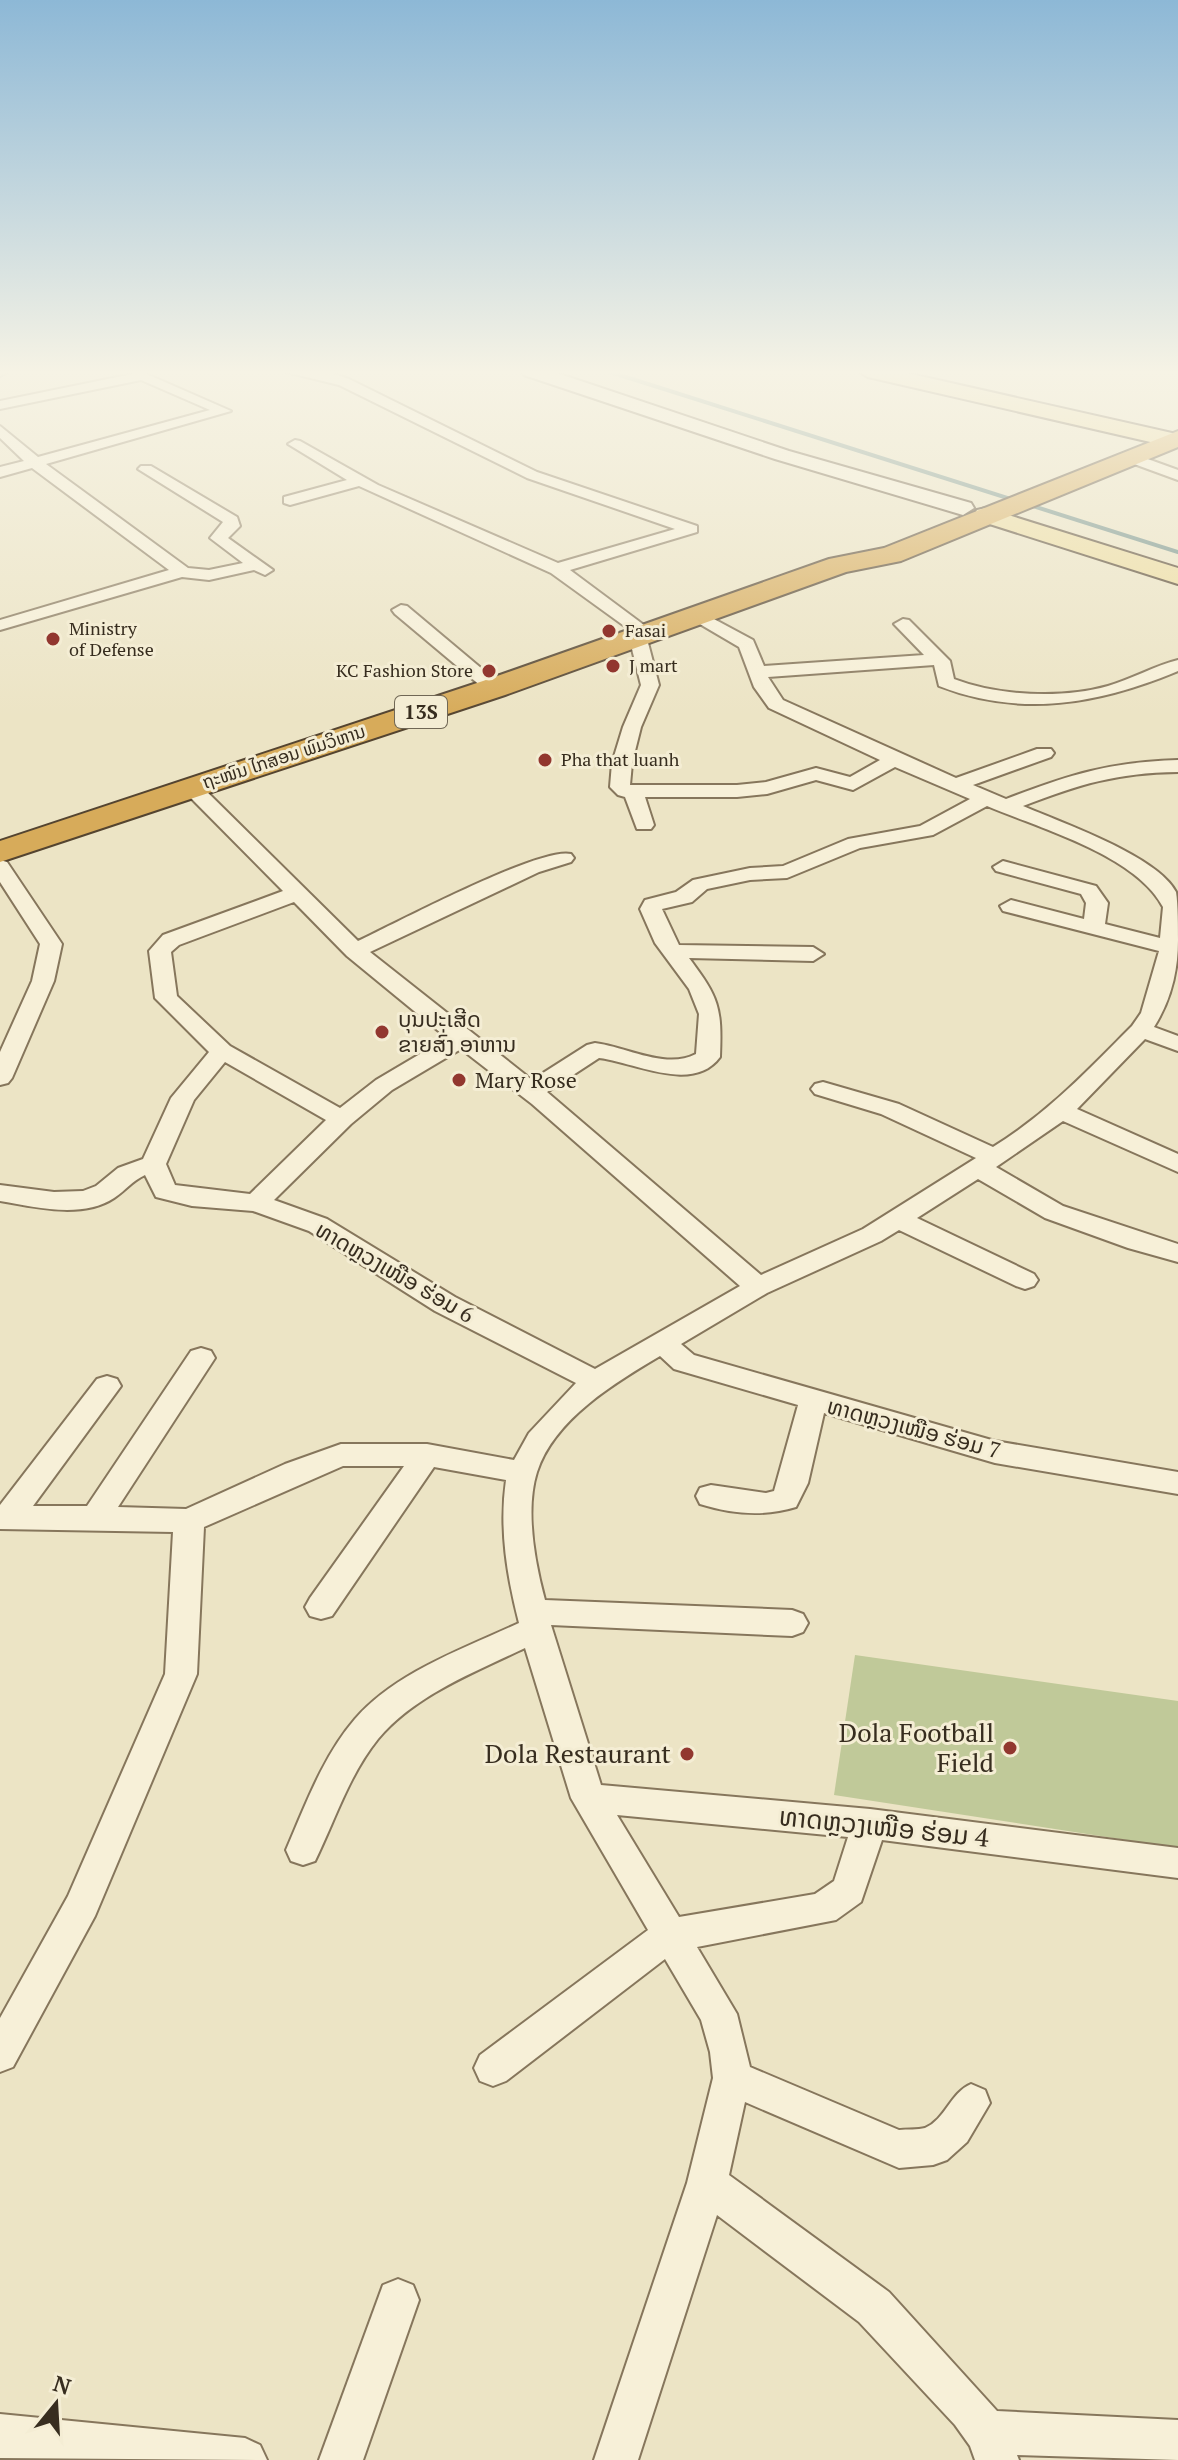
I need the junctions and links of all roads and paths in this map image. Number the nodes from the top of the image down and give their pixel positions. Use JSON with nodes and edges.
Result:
{"nodes":[{"id":1,"x":66,"y":486,"type":"edge"},
{"id":2,"x":174,"y":486,"type":"edge"},
{"id":3,"x":343,"y":486,"type":"edge"},
{"id":4,"x":372,"y":486,"type":"edge"},
{"id":5,"x":564,"y":486,"type":"edge"},
{"id":6,"x":914,"y":486,"type":"edge"},
{"id":7,"x":1048,"y":486,"type":"edge"},
{"id":8,"x":1056,"y":486,"type":"edge"},
{"id":9,"x":290,"y":500,"type":"dead end"},
{"id":10,"x":1001,"y":506,"type":"junction"},
{"id":11,"x":1053,"y":537,"type":"junction"},
{"id":12,"x":557,"y":569,"type":"junction"},
{"id":13,"x":182,"y":572,"type":"junction"},
{"id":14,"x":1178,"y":576,"type":"edge"},
{"id":15,"x":401,"y":610,"type":"dead end"},
{"id":16,"x":699,"y":616,"type":"junction"},
{"id":17,"x":903,"y":624,"type":"dead end"},
{"id":18,"x":0,"y":625,"type":"edge"},
{"id":19,"x":643,"y":636,"type":"junction"},
{"id":20,"x":935,"y":660,"type":"junction"},
{"id":21,"x":1177,"y":667,"type":"edge"},
{"id":22,"x":757,"y":672,"type":"junction"},
{"id":23,"x":494,"y":688,"type":"junction"},
{"id":24,"x":1044,"y":753,"type":"dead end"},
{"id":25,"x":894,"y":759,"type":"junction"},
{"id":26,"x":1178,"y":766,"type":"edge"},
{"id":27,"x":956,"y":785,"type":"junction"},
{"id":28,"x":192,"y":788,"type":"junction"},
{"id":29,"x":634,"y":793,"type":"junction"},
{"id":30,"x":996,"y":802,"type":"junction"},
{"id":31,"x":644,"y":825,"type":"dead end"},
{"id":32,"x":0,"y":852,"type":"edge"},
{"id":33,"x":564,"y":858,"type":"dead end"},
{"id":34,"x":0,"y":866,"type":"edge"},
{"id":35,"x":1003,"y":867,"type":"dead end"},
{"id":36,"x":299,"y":893,"type":"junction"},
{"id":37,"x":1011,"y":906,"type":"dead end"},
{"id":38,"x":1094,"y":928,"type":"junction"},
{"id":39,"x":355,"y":951,"type":"junction"},
{"id":40,"x":673,"y":952,"type":"junction"},
{"id":41,"x":813,"y":954,"type":"dead end"},
{"id":42,"x":1173,"y":958,"type":"edge"},
{"id":43,"x":1141,"y":1030,"type":"junction"},
{"id":44,"x":462,"y":1039,"type":"junction"},
{"id":45,"x":1178,"y":1044,"type":"edge"},
{"id":46,"x":222,"y":1051,"type":"junction"},
{"id":47,"x":0,"y":1078,"type":"edge"},
{"id":48,"x":823,"y":1089,"type":"dead end"},
{"id":49,"x":532,"y":1091,"type":"junction"},
{"id":50,"x":1061,"y":1111,"type":"junction"},
{"id":51,"x":342,"y":1119,"type":"junction"},
{"id":52,"x":986,"y":1162,"type":"junction"},
{"id":53,"x":153,"y":1164,"type":"junction"},
{"id":54,"x":1178,"y":1164,"type":"edge"},
{"id":55,"x":0,"y":1193,"type":"edge"},
{"id":56,"x":256,"y":1203,"type":"junction"},
{"id":57,"x":898,"y":1219,"type":"junction"},
{"id":58,"x":1178,"y":1253,"type":"edge"},
{"id":59,"x":1025,"y":1280,"type":"dead end"},
{"id":60,"x":758,"y":1287,"type":"junction"},
{"id":61,"x":661,"y":1341,"type":"junction"},
{"id":62,"x":201,"y":1358,"type":"dead end"},
{"id":63,"x":596,"y":1381,"type":"junction"},
{"id":64,"x":107,"y":1386,"type":"dead end"},
{"id":65,"x":813,"y":1401,"type":"junction"},
{"id":66,"x":427,"y":1455,"type":"junction"},
{"id":67,"x":522,"y":1472,"type":"junction"},
{"id":68,"x":1178,"y":1483,"type":"edge"},
{"id":69,"x":711,"y":1496,"type":"dead end"},
{"id":70,"x":4,"y":1517,"type":"edge"},
{"id":71,"x":95,"y":1517,"type":"junction"},
{"id":72,"x":189,"y":1521,"type":"junction"},
{"id":73,"x":321,"y":1607,"type":"dead end"},
{"id":74,"x":534,"y":1620,"type":"junction"},
{"id":75,"x":792,"y":1623,"type":"dead end"},
{"id":76,"x":588,"y":1798,"type":"junction"},
{"id":77,"x":870,"y":1824,"type":"junction"},
{"id":78,"x":303,"y":1850,"type":"dead end"},
{"id":79,"x":1178,"y":1863,"type":"edge"},
{"id":80,"x":669,"y":1935,"type":"junction"},
{"id":81,"x":0,"y":2054,"type":"edge"},
{"id":82,"x":493,"y":2068,"type":"dead end"},
{"id":83,"x":732,"y":2078,"type":"junction"},
{"id":84,"x":971,"y":2103,"type":"dead end"},
{"id":85,"x":707,"y":2183,"type":"junction"},
{"id":86,"x":398,"y":2300,"type":"dead end"},
{"id":87,"x":0,"y":2436,"type":"edge"},
{"id":88,"x":1178,"y":2442,"type":"edge"},
{"id":89,"x":992,"y":2446,"type":"edge"},
{"id":90,"x":245,"y":2460,"type":"edge"},
{"id":91,"x":341,"y":2460,"type":"edge"},
{"id":92,"x":616,"y":2460,"type":"edge"}],
"edges":[{"from":1,"to":13,"type":"street"},
{"from":2,"to":13,"type":"street"},
{"from":3,"to":9,"type":"street"},
{"from":4,"to":12,"type":"street"},
{"from":5,"to":12,"type":"street"},
{"from":6,"to":10,"type":"street"},
{"from":7,"to":10,"type":"highway","name":"ຖະໜົນ ໄກສອນ ພົມວິຫານ","number":"13S"},
{"from":8,"to":10,"type":"highway","name":"ຖະໜົນ ໄກສອນ ພົມວິຫານ","number":"13S"},
{"from":10,"to":11,"type":"main road"},
{"from":10,"to":11,"type":"main road"},
{"from":10,"to":11,"type":"main road"},
{"from":10,"to":16,"type":"highway","name":"ຖະໜົນ ໄກສອນ ພົມວິຫານ","number":"13S"},
{"from":11,"to":14,"type":"main road"},
{"from":12,"to":19,"type":"street"},
{"from":13,"to":18,"type":"street"},
{"from":15,"to":23,"type":"street"},
{"from":16,"to":19,"type":"highway","name":"ຖະໜົນ ໄກສອນ ພົມວິຫານ","number":"13S"},
{"from":16,"to":22,"type":"street"},
{"from":17,"to":20,"type":"street"},
{"from":19,"to":23,"type":"highway","name":"ຖະໜົນ ໄກສອນ ພົມວິຫານ","number":"13S"},
{"from":19,"to":29,"type":"street"},
{"from":20,"to":21,"type":"street"},
{"from":20,"to":22,"type":"street"},
{"from":22,"to":25,"type":"street"},
{"from":23,"to":28,"type":"highway","name":"ຖະໜົນ ໄກສອນ ພົມວິຫານ","number":"13S"},
{"from":24,"to":27,"type":"street"},
{"from":25,"to":27,"type":"street"},
{"from":25,"to":29,"type":"street"},
{"from":26,"to":30,"type":"street"},
{"from":27,"to":30,"type":"street"},
{"from":28,"to":32,"type":"highway","name":"ຖະໜົນ ໄກສອນ ພົມວິຫານ","number":"13S"},
{"from":28,"to":36,"type":"street"},
{"from":29,"to":31,"type":"street"},
{"from":30,"to":40,"type":"street"},
{"from":30,"to":42,"type":"street"},
{"from":33,"to":39,"type":"street"},
{"from":34,"to":47,"type":"street"},
{"from":35,"to":38,"type":"street"},
{"from":36,"to":39,"type":"street"},
{"from":36,"to":46,"type":"street"},
{"from":37,"to":38,"type":"street"},
{"from":38,"to":42,"type":"street"},
{"from":39,"to":44,"type":"street"},
{"from":40,"to":41,"type":"street"},
{"from":40,"to":49,"type":"street"},
{"from":42,"to":43,"type":"street"},
{"from":43,"to":45,"type":"street"},
{"from":43,"to":50,"type":"street"},
{"from":44,"to":49,"type":"street"},
{"from":44,"to":51,"type":"street"},
{"from":46,"to":51,"type":"street"},
{"from":46,"to":53,"type":"street"},
{"from":48,"to":52,"type":"street"},
{"from":49,"to":60,"type":"street"},
{"from":50,"to":52,"type":"street"},
{"from":50,"to":54,"type":"street"},
{"from":51,"to":56,"type":"street"},
{"from":52,"to":57,"type":"street"},
{"from":52,"to":58,"type":"street"},
{"from":53,"to":55,"type":"street"},
{"from":53,"to":56,"type":"street","name":"ທາດຫຼວງເໜືອ ຮ່ອມ 6"},
{"from":56,"to":63,"type":"street","name":"ທາດຫຼວງເໜືອ ຮ່ອມ 6"},
{"from":57,"to":59,"type":"street"},
{"from":57,"to":60,"type":"street"},
{"from":60,"to":61,"type":"street"},
{"from":61,"to":63,"type":"street"},
{"from":61,"to":65,"type":"street","name":"ທາດຫຼວງເໜືອ ຮ່ອມ 7"},
{"from":62,"to":71,"type":"street"},
{"from":63,"to":67,"type":"street"},
{"from":64,"to":70,"type":"street"},
{"from":65,"to":68,"type":"street","name":"ທາດຫຼວງເໜືອ ຮ່ອມ 7"},
{"from":65,"to":69,"type":"street"},
{"from":66,"to":67,"type":"street"},
{"from":66,"to":72,"type":"street"},
{"from":66,"to":73,"type":"street"},
{"from":67,"to":74,"type":"street"},
{"from":70,"to":71,"type":"street"},
{"from":71,"to":72,"type":"street"},
{"from":72,"to":81,"type":"street"},
{"from":74,"to":75,"type":"street"},
{"from":74,"to":76,"type":"street"},
{"from":74,"to":78,"type":"street"},
{"from":76,"to":77,"type":"street","name":"ທາດຫຼວງເໜືອ ຮ່ອມ 4"},
{"from":76,"to":80,"type":"street"},
{"from":77,"to":79,"type":"street","name":"ທາດຫຼວງເໜືອ ຮ່ອມ 4"},
{"from":77,"to":80,"type":"street"},
{"from":80,"to":82,"type":"street"},
{"from":80,"to":83,"type":"street"},
{"from":83,"to":84,"type":"street"},
{"from":83,"to":85,"type":"street"},
{"from":85,"to":89,"type":"street"},
{"from":85,"to":92,"type":"street"},
{"from":86,"to":91,"type":"street"},
{"from":87,"to":90,"type":"street"},
{"from":88,"to":89,"type":"street"}]}
